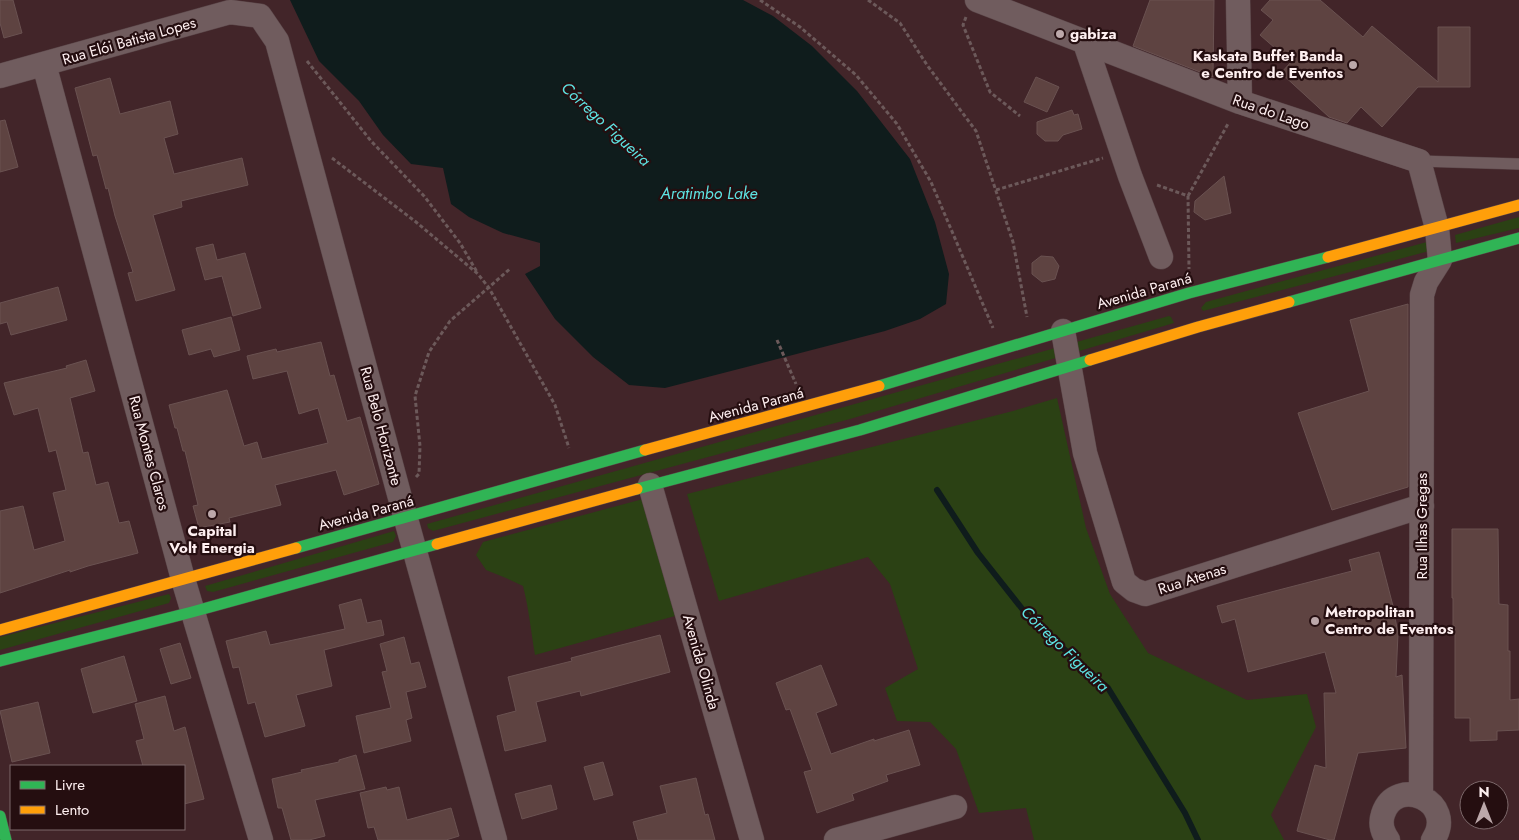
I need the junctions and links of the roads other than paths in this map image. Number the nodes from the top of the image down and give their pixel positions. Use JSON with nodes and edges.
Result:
{"nodes":[{"id":1,"x":1238,"y":0,"type":"edge"},
{"id":2,"x":973,"y":4,"type":"edge"},
{"id":3,"x":260,"y":16,"type":"joint"},
{"id":4,"x":1084,"y":43,"type":"junction"},
{"id":5,"x":44,"y":64,"type":"junction"},
{"id":6,"x":0,"y":76,"type":"edge"},
{"id":7,"x":1240,"y":102,"type":"junction"},
{"id":8,"x":1419,"y":161,"type":"junction"},
{"id":9,"x":1519,"y":164,"type":"edge"},
{"id":10,"x":1519,"y":205,"type":"edge"},
{"id":11,"x":1437,"y":228,"type":"junction"},
{"id":12,"x":1519,"y":238,"type":"edge"},
{"id":13,"x":1161,"y":257,"type":"dead end"},
{"id":14,"x":1440,"y":260,"type":"junction"},
{"id":15,"x":1063,"y":331,"type":"junction"},
{"id":16,"x":1070,"y":366,"type":"junction"},
{"id":17,"x":650,"y":484,"type":"junction"},
{"id":18,"x":1422,"y":506,"type":"junction"},
{"id":19,"x":406,"y":518,"type":"junction"},
{"id":20,"x":415,"y":550,"type":"junction"},
{"id":21,"x":183,"y":579,"type":"junction"},
{"id":22,"x":192,"y":612,"type":"junction"},
{"id":23,"x":0,"y":630,"type":"edge"},
{"id":24,"x":0,"y":661,"type":"edge"},
{"id":25,"x":1421,"y":796,"type":"junction"},
{"id":26,"x":955,"y":807,"type":"dead end"},
{"id":27,"x":0,"y":816,"type":"edge"},
{"id":28,"x":6,"y":840,"type":"edge"},
{"id":29,"x":261,"y":840,"type":"edge"},
{"id":30,"x":495,"y":840,"type":"edge"},
{"id":31,"x":752,"y":840,"type":"edge"},
{"id":32,"x":836,"y":840,"type":"edge"},
{"id":33,"x":1388,"y":840,"type":"edge"},
{"id":34,"x":1433,"y":840,"type":"edge"}],
"edges":[{"from":1,"to":7,"type":"street"},
{"from":2,"to":4,"type":"street","name":"Rua do Lago"},
{"from":3,"to":5,"type":"street","name":"Rua Elói Batista Lopes"},
{"from":3,"to":19,"type":"street","name":"Rua Belo Horizonte"},
{"from":4,"to":7,"type":"street","name":"Rua do Lago"},
{"from":4,"to":13,"type":"street"},
{"from":5,"to":6,"type":"street","name":"Rua Elói Batista Lopes"},
{"from":5,"to":21,"type":"street","name":"Rua Montes Claros"},
{"from":7,"to":8,"type":"street","name":"Rua do Lago"},
{"from":8,"to":9,"type":"lane"},
{"from":8,"to":11,"type":"street"},
{"from":10,"to":11,"type":"main road","name":"Avenida Paraná"},
{"from":11,"to":14,"type":"street"},
{"from":11,"to":15,"type":"main road","name":"Avenida Paraná"},
{"from":12,"to":14,"type":"main road"},
{"from":14,"to":16,"type":"main road"},
{"from":14,"to":18,"type":"street","name":"Rua Ilhas Gregas"},
{"from":15,"to":16,"type":"street","name":"Rua Atenas"},
{"from":15,"to":19,"type":"main road","name":"Avenida Paraná"},
{"from":16,"to":17,"type":"main road"},
{"from":16,"to":18,"type":"street","name":"Rua Atenas"},
{"from":17,"to":20,"type":"main road"},
{"from":17,"to":31,"type":"street","name":"Avenida Olinda"},
{"from":18,"to":25,"type":"street","name":"Rua Ilhas Gregas"},
{"from":19,"to":20,"type":"street","name":"Rua Belo Horizonte"},
{"from":19,"to":21,"type":"main road","name":"Avenida Paraná"},
{"from":20,"to":22,"type":"main road"},
{"from":20,"to":30,"type":"street","name":"Rua Belo Horizonte"},
{"from":21,"to":22,"type":"street","name":"Rua Montes Claros"},
{"from":21,"to":23,"type":"main road","name":"Avenida Paraná"},
{"from":22,"to":24,"type":"main road"},
{"from":22,"to":29,"type":"street","name":"Rua Montes Claros"},
{"from":25,"to":33,"type":"street"},
{"from":25,"to":34,"type":"street"},
{"from":26,"to":32,"type":"street"},
{"from":27,"to":28,"type":"main road"}]}
